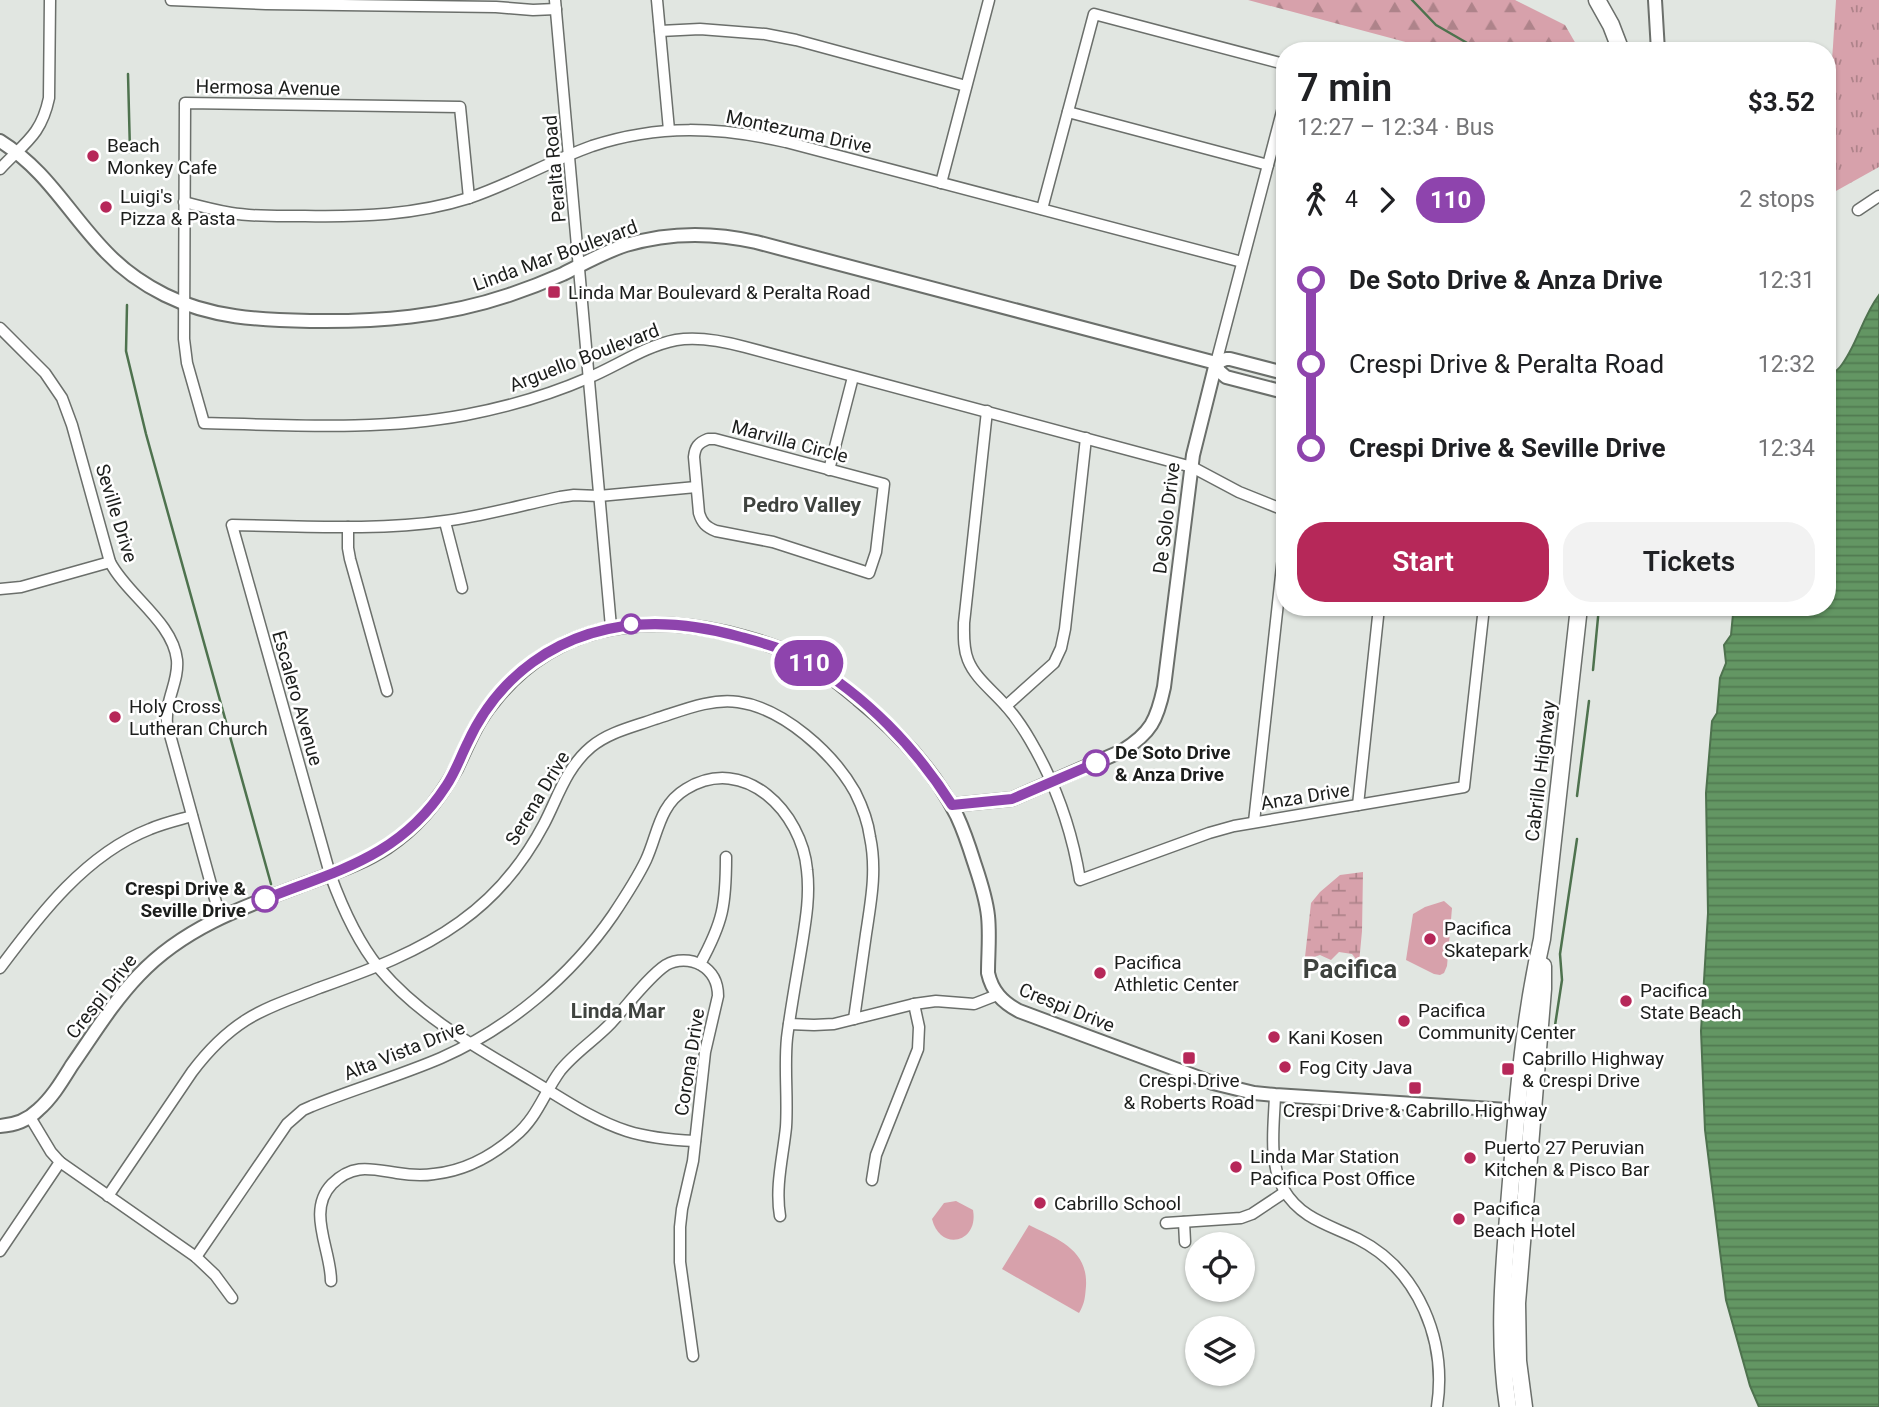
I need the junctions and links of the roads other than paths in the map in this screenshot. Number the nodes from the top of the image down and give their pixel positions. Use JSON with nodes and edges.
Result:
{"nodes":[{"id":1,"x":50,"y":0,"type":"edge"},
{"id":2,"x":657,"y":0,"type":"edge"},
{"id":3,"x":989,"y":0,"type":"edge"},
{"id":4,"x":1597,"y":0,"type":"edge"},
{"id":5,"x":1655,"y":0,"type":"edge"},
{"id":6,"x":171,"y":1,"type":"edge"},
{"id":7,"x":266,"y":2,"type":"edge"},
{"id":8,"x":556,"y":5,"type":"edge"},
{"id":9,"x":660,"y":31,"type":"junction"},
{"id":10,"x":1618,"y":42,"type":"edge"},
{"id":11,"x":1657,"y":42,"type":"edge"},
{"id":12,"x":1276,"y":62,"type":"edge"},
{"id":13,"x":966,"y":86,"type":"junction"},
{"id":14,"x":1068,"y":112,"type":"junction"},
{"id":15,"x":669,"y":130,"type":"junction"},
{"id":16,"x":1276,"y":134,"type":"edge"},
{"id":17,"x":0,"y":141,"type":"edge"},
{"id":18,"x":17,"y":153,"type":"junction"},
{"id":19,"x":570,"y":155,"type":"junction"},
{"id":20,"x":1268,"y":165,"type":"junction"},
{"id":21,"x":0,"y":169,"type":"edge"},
{"id":22,"x":940,"y":183,"type":"junction"},
{"id":23,"x":1879,"y":196,"type":"edge"},
{"id":24,"x":469,"y":198,"type":"junction"},
{"id":25,"x":184,"y":202,"type":"junction"},
{"id":26,"x":1042,"y":209,"type":"junction"},
{"id":27,"x":1858,"y":210,"type":"dead end"},
{"id":28,"x":1242,"y":262,"type":"junction"},
{"id":29,"x":580,"y":265,"type":"junction"},
{"id":30,"x":183,"y":303,"type":"junction"},
{"id":31,"x":0,"y":328,"type":"edge"},
{"id":32,"x":1216,"y":363,"type":"junction"},
{"id":33,"x":1276,"y":371,"type":"edge"},
{"id":34,"x":853,"y":377,"type":"junction"},
{"id":35,"x":588,"y":378,"type":"junction"},
{"id":36,"x":1276,"y":390,"type":"edge"},
{"id":37,"x":987,"y":411,"type":"junction"},
{"id":38,"x":1086,"y":438,"type":"junction"},
{"id":39,"x":1192,"y":467,"type":"junction"},
{"id":40,"x":829,"y":470,"type":"junction"},
{"id":41,"x":696,"y":487,"type":"junction"},
{"id":42,"x":599,"y":496,"type":"junction"},
{"id":43,"x":1276,"y":507,"type":"edge"},
{"id":44,"x":445,"y":522,"type":"junction"},
{"id":45,"x":348,"y":527,"type":"junction"},
{"id":46,"x":110,"y":562,"type":"junction"},
{"id":47,"x":462,"y":588,"type":"dead end"},
{"id":48,"x":0,"y":589,"type":"edge"},
{"id":49,"x":1277,"y":616,"type":"edge"},
{"id":50,"x":1378,"y":616,"type":"edge"},
{"id":51,"x":1482,"y":616,"type":"edge"},
{"id":52,"x":1578,"y":616,"type":"edge"},
{"id":53,"x":611,"y":627,"type":"junction"},
{"id":54,"x":387,"y":691,"type":"dead end"},
{"id":55,"x":1006,"y":706,"type":"junction"},
{"id":56,"x":1052,"y":783,"type":"junction"},
{"id":57,"x":952,"y":805,"type":"junction"},
{"id":58,"x":1358,"y":805,"type":"junction"},
{"id":59,"x":192,"y":816,"type":"junction"},
{"id":60,"x":1254,"y":822,"type":"junction"},
{"id":61,"x":726,"y":857,"type":"dead end"},
{"id":62,"x":330,"y":874,"type":"junction"},
{"id":63,"x":220,"y":916,"type":"junction"},
{"id":64,"x":700,"y":964,"type":"junction"},
{"id":65,"x":377,"y":966,"type":"junction"},
{"id":66,"x":0,"y":968,"type":"edge"},
{"id":67,"x":997,"y":995,"type":"junction"},
{"id":68,"x":914,"y":1004,"type":"junction"},
{"id":69,"x":854,"y":1019,"type":"junction"},
{"id":70,"x":789,"y":1024,"type":"junction"},
{"id":71,"x":470,"y":1044,"type":"junction"},
{"id":72,"x":548,"y":1091,"type":"junction"},
{"id":73,"x":1275,"y":1095,"type":"junction"},
{"id":74,"x":1525,"y":1111,"type":"junction"},
{"id":75,"x":30,"y":1117,"type":"junction"},
{"id":76,"x":0,"y":1126,"type":"edge"},
{"id":77,"x":695,"y":1141,"type":"junction"},
{"id":78,"x":60,"y":1162,"type":"junction"},
{"id":79,"x":872,"y":1180,"type":"dead end"},
{"id":80,"x":1285,"y":1192,"type":"junction"},
{"id":81,"x":108,"y":1196,"type":"junction"},
{"id":82,"x":780,"y":1216,"type":"dead end"},
{"id":83,"x":1184,"y":1222,"type":"junction"},
{"id":84,"x":1166,"y":1223,"type":"dead end"},
{"id":85,"x":1185,"y":1242,"type":"dead end"},
{"id":86,"x":0,"y":1251,"type":"edge"},
{"id":87,"x":196,"y":1257,"type":"junction"},
{"id":88,"x":331,"y":1281,"type":"dead end"},
{"id":89,"x":232,"y":1298,"type":"dead end"},
{"id":90,"x":693,"y":1356,"type":"dead end"},
{"id":91,"x":1437,"y":1407,"type":"edge"},
{"id":92,"x":1508,"y":1407,"type":"edge"},
{"id":93,"x":1524,"y":1407,"type":"edge"}],
"edges":[{"from":1,"to":18,"type":"street"},
{"from":2,"to":9,"type":"street"},
{"from":3,"to":13,"type":"street"},
{"from":4,"to":10,"type":"highway"},
{"from":5,"to":11,"type":"street"},
{"from":6,"to":7,"type":"street"},
{"from":7,"to":8,"type":"street"},
{"from":8,"to":19,"type":"street","name":"Peralta Road"},
{"from":9,"to":13,"type":"street"},
{"from":9,"to":15,"type":"street"},
{"from":12,"to":14,"type":"street"},
{"from":13,"to":22,"type":"street"},
{"from":14,"to":20,"type":"street"},
{"from":14,"to":26,"type":"street"},
{"from":15,"to":19,"type":"street","name":"Montezuma Drive"},
{"from":15,"to":22,"type":"street","name":"Montezuma Drive"},
{"from":16,"to":20,"type":"street","name":"De Solo Drive"},
{"from":17,"to":18,"type":"street","name":"Linda Mar Boulevard"},
{"from":18,"to":21,"type":"street"},
{"from":18,"to":30,"type":"street","name":"Linda Mar Boulevard"},
{"from":19,"to":24,"type":"street","name":"Montezuma Drive"},
{"from":19,"to":29,"type":"street","name":"Peralta Road"},
{"from":20,"to":28,"type":"street","name":"De Solo Drive"},
{"from":22,"to":26,"type":"street","name":"Montezuma Drive"},
{"from":23,"to":27,"type":"street"},
{"from":24,"to":25,"type":"street","name":"Montezuma Drive"},
{"from":24,"to":25,"type":"street","name":"Hermosa Avenue"},
{"from":25,"to":30,"type":"street","name":"Hermosa Avenue"},
{"from":26,"to":28,"type":"street","name":"Montezuma Drive"},
{"from":28,"to":32,"type":"street","name":"De Solo Drive"},
{"from":29,"to":30,"type":"street","name":"Linda Mar Boulevard"},
{"from":29,"to":32,"type":"street","name":"Linda Mar Boulevard"},
{"from":29,"to":35,"type":"street","name":"Peralta Road"},
{"from":30,"to":35,"type":"street","name":"Arguello Boulevard"},
{"from":31,"to":46,"type":"street","name":"Seville Drive"},
{"from":32,"to":33,"type":"street","name":"Linda Mar Boulevard"},
{"from":32,"to":36,"type":"street","name":"Linda Mar Boulevard"},
{"from":32,"to":39,"type":"street","name":"De Solo Drive"},
{"from":34,"to":35,"type":"street","name":"Arguello Boulevard"},
{"from":34,"to":37,"type":"street","name":"Arguello Boulevard"},
{"from":34,"to":40,"type":"street"},
{"from":35,"to":42,"type":"street","name":"Peralta Road"},
{"from":37,"to":38,"type":"street","name":"Arguello Boulevard"},
{"from":37,"to":55,"type":"street"},
{"from":38,"to":39,"type":"street","name":"Arguello Boulevard"},
{"from":38,"to":55,"type":"street"},
{"from":39,"to":43,"type":"street","name":"Arguello Boulevard"},
{"from":39,"to":56,"type":"street","name":"De Solo Drive"},
{"from":40,"to":41,"type":"street","name":"Marvilla Circle"},
{"from":40,"to":41,"type":"street","name":"Marvilla Circle"},
{"from":41,"to":42,"type":"street","name":"Escalero Avenue"},
{"from":42,"to":44,"type":"street","name":"Escalero Avenue"},
{"from":42,"to":53,"type":"street","name":"Peralta Road"},
{"from":44,"to":45,"type":"street","name":"Escalero Avenue"},
{"from":44,"to":47,"type":"street"},
{"from":45,"to":54,"type":"street"},
{"from":45,"to":62,"type":"street","name":"Escalero Avenue"},
{"from":46,"to":48,"type":"street"},
{"from":46,"to":59,"type":"street","name":"Seville Drive"},
{"from":49,"to":60,"type":"street"},
{"from":50,"to":58,"type":"street"},
{"from":51,"to":58,"type":"street","name":"Anza Drive"},
{"from":52,"to":74,"type":"highway","name":"Cabrillo Highway"},
{"from":53,"to":57,"type":"street","name":"Crespi Drive"},
{"from":53,"to":62,"type":"street","name":"Crespi Drive"},
{"from":55,"to":56,"type":"street"},
{"from":56,"to":57,"type":"street","name":"De Solo Drive"},
{"from":56,"to":60,"type":"street","name":"Anza Drive"},
{"from":57,"to":67,"type":"street","name":"Crespi Drive"},
{"from":58,"to":60,"type":"street","name":"Anza Drive"},
{"from":59,"to":63,"type":"street","name":"Seville Drive"},
{"from":59,"to":66,"type":"street"},
{"from":61,"to":64,"type":"street"},
{"from":62,"to":63,"type":"street","name":"Crespi Drive"},
{"from":62,"to":65,"type":"street","name":"Escalero Avenue"},
{"from":63,"to":75,"type":"street","name":"Crespi Drive"},
{"from":64,"to":72,"type":"street"},
{"from":64,"to":77,"type":"street","name":"Corona Drive"},
{"from":65,"to":69,"type":"street","name":"Serena Drive"},
{"from":65,"to":71,"type":"street","name":"Escalero Avenue"},
{"from":65,"to":81,"type":"street","name":"Serena Drive"},
{"from":67,"to":68,"type":"street"},
{"from":67,"to":73,"type":"street","name":"Crespi Drive"},
{"from":68,"to":69,"type":"street"},
{"from":68,"to":79,"type":"street"},
{"from":69,"to":70,"type":"street"},
{"from":70,"to":71,"type":"street","name":"Alta Vista Drive"},
{"from":70,"to":82,"type":"street","name":"Alta Vista Drive"},
{"from":71,"to":72,"type":"street","name":"Escalero Avenue"},
{"from":71,"to":87,"type":"street","name":"Alta Vista Drive"},
{"from":72,"to":77,"type":"street","name":"Escalero Avenue"},
{"from":72,"to":88,"type":"street"},
{"from":73,"to":74,"type":"street","name":"Crespi Drive"},
{"from":73,"to":80,"type":"street"},
{"from":74,"to":92,"type":"highway","name":"Cabrillo Highway"},
{"from":74,"to":93,"type":"highway","name":"Cabrillo Highway"},
{"from":75,"to":76,"type":"street"},
{"from":75,"to":78,"type":"street"},
{"from":77,"to":90,"type":"street","name":"Corona Drive"},
{"from":78,"to":81,"type":"street"},
{"from":78,"to":86,"type":"street"},
{"from":80,"to":83,"type":"street"},
{"from":80,"to":91,"type":"street"},
{"from":81,"to":87,"type":"street"},
{"from":83,"to":84,"type":"street"},
{"from":83,"to":85,"type":"street"},
{"from":87,"to":89,"type":"street"}]}
